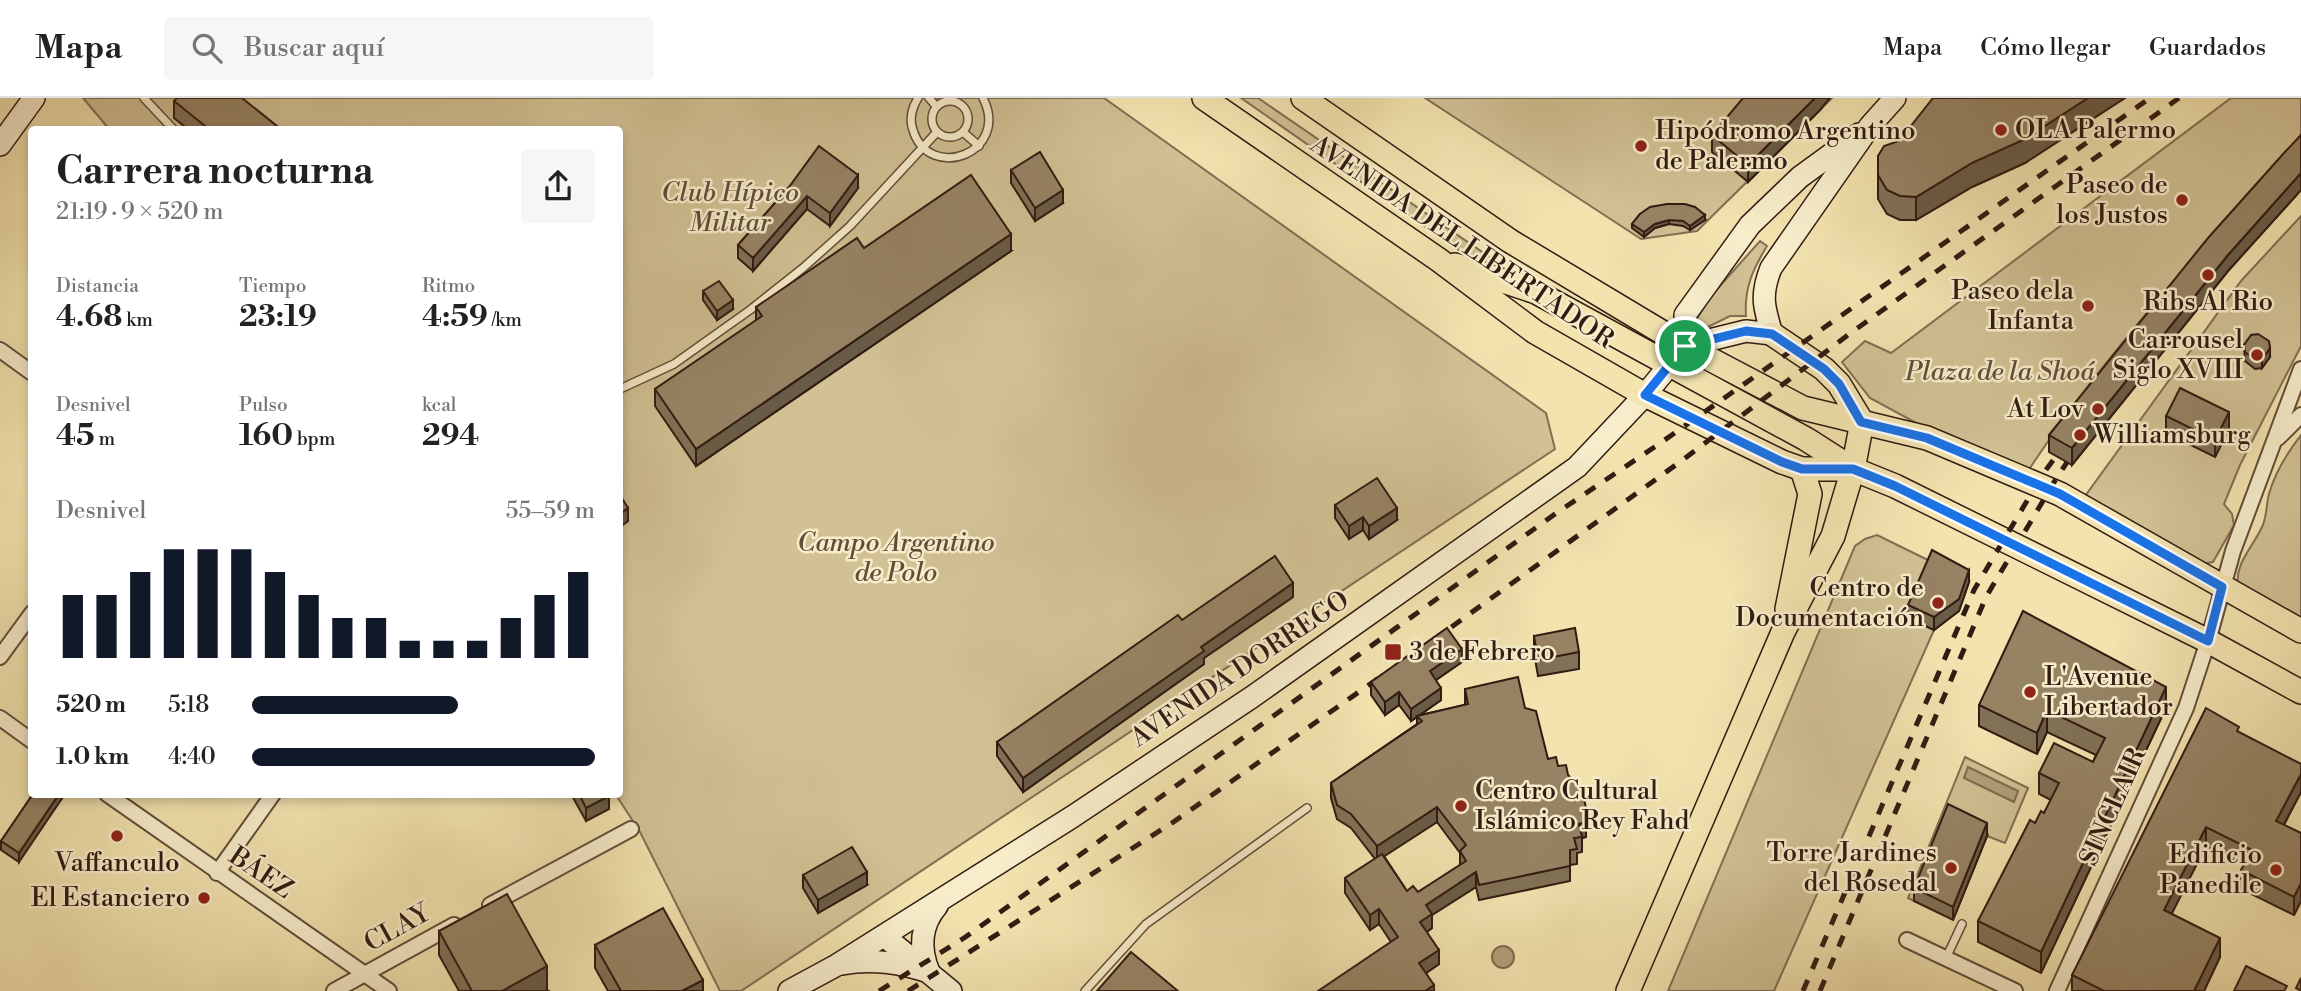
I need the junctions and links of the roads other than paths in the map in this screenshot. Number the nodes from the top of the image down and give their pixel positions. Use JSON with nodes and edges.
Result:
{"nodes":[{"id":1,"x":34,"y":98,"type":"edge"},
{"id":2,"x":144,"y":98,"type":"edge"},
{"id":3,"x":918,"y":98,"type":"edge"},
{"id":4,"x":929,"y":98,"type":"edge"},
{"id":5,"x":969,"y":98,"type":"edge"},
{"id":6,"x":983,"y":98,"type":"edge"},
{"id":7,"x":1204,"y":98,"type":"edge"},
{"id":8,"x":1303,"y":98,"type":"edge"},
{"id":9,"x":1895,"y":98,"type":"edge"},
{"id":10,"x":936,"y":106,"type":"junction"},
{"id":11,"x":963,"y":106,"type":"junction"},
{"id":12,"x":170,"y":126,"type":"edge"},
{"id":13,"x":1870,"y":126,"type":"junction"},
{"id":14,"x":937,"y":132,"type":"junction"},
{"id":15,"x":963,"y":132,"type":"junction"},
{"id":16,"x":0,"y":145,"type":"edge"},
{"id":17,"x":922,"y":146,"type":"junction"},
{"id":18,"x":979,"y":146,"type":"junction"},
{"id":19,"x":1439,"y":260,"type":"junction"},
{"id":20,"x":1772,"y":334,"type":"junction"},
{"id":21,"x":1685,"y":346,"type":"junction"},
{"id":22,"x":0,"y":351,"type":"edge"},
{"id":23,"x":1669,"y":366,"type":"junction"},
{"id":24,"x":2301,"y":369,"type":"edge"},
{"id":25,"x":28,"y":370,"type":"edge"},
{"id":26,"x":623,"y":388,"type":"edge"},
{"id":27,"x":1645,"y":395,"type":"junction"},
{"id":28,"x":1803,"y":408,"type":"junction"},
{"id":29,"x":2301,"y":415,"type":"edge"},
{"id":30,"x":1861,"y":422,"type":"junction"},
{"id":31,"x":2274,"y":441,"type":"junction"},
{"id":32,"x":1802,"y":469,"type":"junction"},
{"id":33,"x":1853,"y":469,"type":"junction"},
{"id":34,"x":2222,"y":587,"type":"junction"},
{"id":35,"x":28,"y":618,"type":"edge"},
{"id":36,"x":2301,"y":631,"type":"edge"},
{"id":37,"x":1783,"y":632,"type":"junction"},
{"id":38,"x":2208,"y":641,"type":"junction"},
{"id":39,"x":0,"y":657,"type":"edge"},
{"id":40,"x":2301,"y":692,"type":"edge"},
{"id":41,"x":0,"y":718,"type":"edge"},
{"id":42,"x":28,"y":738,"type":"edge"},
{"id":43,"x":113,"y":798,"type":"edge"},
{"id":44,"x":270,"y":798,"type":"edge"},
{"id":45,"x":1307,"y":808,"type":"dead end"},
{"id":46,"x":631,"y":828,"type":"dead end"},
{"id":47,"x":217,"y":873,"type":"junction"},
{"id":48,"x":943,"y":899,"type":"junction"},
{"id":49,"x":1962,"y":924,"type":"dead end"},
{"id":50,"x":884,"y":936,"type":"junction"},
{"id":51,"x":1908,"y":940,"type":"dead end"},
{"id":52,"x":1946,"y":958,"type":"junction"},
{"id":53,"x":837,"y":965,"type":"junction"},
{"id":54,"x":929,"y":972,"type":"junction"},
{"id":55,"x":365,"y":973,"type":"junction"},
{"id":56,"x":334,"y":991,"type":"edge"},
{"id":57,"x":388,"y":991,"type":"edge"},
{"id":58,"x":789,"y":991,"type":"edge"},
{"id":59,"x":951,"y":991,"type":"edge"},
{"id":60,"x":1085,"y":991,"type":"edge"},
{"id":61,"x":1628,"y":991,"type":"edge"},
{"id":62,"x":2015,"y":991,"type":"edge"},
{"id":63,"x":2057,"y":991,"type":"edge"}],
"edges":[{"from":1,"to":16,"type":"main road"},
{"from":2,"to":12,"type":"lane"},
{"from":3,"to":17,"type":"lane"},
{"from":4,"to":10,"type":"lane"},
{"from":5,"to":11,"type":"lane"},
{"from":6,"to":18,"type":"lane"},
{"from":7,"to":19,"type":"main road","name":"AVENIDA DEL LIBERTADOR"},
{"from":8,"to":21,"type":"main road","name":"AVENIDA DEL LIBERTADOR"},
{"from":9,"to":13,"type":"main road"},
{"from":10,"to":11,"type":"lane"},
{"from":10,"to":14,"type":"lane"},
{"from":11,"to":15,"type":"lane"},
{"from":13,"to":20,"type":"main road"},
{"from":13,"to":21,"type":"main road"},
{"from":14,"to":15,"type":"lane"},
{"from":14,"to":17,"type":"lane"},
{"from":15,"to":18,"type":"lane"},
{"from":17,"to":18,"type":"lane"},
{"from":17,"to":26,"type":"lane"},
{"from":19,"to":23,"type":"main road"},
{"from":19,"to":27,"type":"main road","name":"AVENIDA DEL LIBERTADOR"},
{"from":20,"to":21,"type":"main road"},
{"from":20,"to":30,"type":"main road"},
{"from":21,"to":23,"type":"main road","name":"AVENIDA DORREGO"},
{"from":21,"to":28,"type":"main road","name":"AVENIDA DEL LIBERTADOR"},
{"from":22,"to":25,"type":"street"},
{"from":23,"to":27,"type":"main road","name":"AVENIDA DORREGO"},
{"from":23,"to":33,"type":"main road"},
{"from":24,"to":31,"type":"street","name":"SINCLAIR"},
{"from":27,"to":32,"type":"main road","name":"AVENIDA DEL LIBERTADOR"},
{"from":27,"to":48,"type":"main road","name":"AVENIDA DORREGO"},
{"from":28,"to":30,"type":"main road","name":"AVENIDA DEL LIBERTADOR"},
{"from":28,"to":33,"type":"main road","name":"AVENIDA DEL LIBERTADOR"},
{"from":29,"to":31,"type":"street"},
{"from":30,"to":33,"type":"main road"},
{"from":30,"to":34,"type":"main road","name":"AVENIDA DEL LIBERTADOR"},
{"from":31,"to":34,"type":"street","name":"SINCLAIR"},
{"from":32,"to":33,"type":"main road","name":"AVENIDA DEL LIBERTADOR"},
{"from":32,"to":37,"type":"main road"},
{"from":33,"to":37,"type":"main road"},
{"from":33,"to":38,"type":"main road","name":"AVENIDA DEL LIBERTADOR"},
{"from":34,"to":36,"type":"main road","name":"AVENIDA DEL LIBERTADOR"},
{"from":34,"to":38,"type":"street","name":"SINCLAIR"},
{"from":35,"to":39,"type":"street"},
{"from":37,"to":61,"type":"main road"},
{"from":38,"to":40,"type":"main road","name":"AVENIDA DEL LIBERTADOR"},
{"from":38,"to":63,"type":"street","name":"SINCLAIR"},
{"from":41,"to":42,"type":"street"},
{"from":43,"to":47,"type":"street","name":"BÁEZ"},
{"from":44,"to":47,"type":"street"},
{"from":45,"to":60,"type":"lane"},
{"from":46,"to":55,"type":"street","name":"CLAY"},
{"from":47,"to":55,"type":"street","name":"BÁEZ"},
{"from":48,"to":50,"type":"main road","name":"AVENIDA DORREGO"},
{"from":48,"to":54,"type":"main road"},
{"from":49,"to":52,"type":"lane"},
{"from":50,"to":53,"type":"main road","name":"AVENIDA DORREGO"},
{"from":50,"to":54,"type":"main road"},
{"from":51,"to":52,"type":"street"},
{"from":52,"to":62,"type":"street"},
{"from":53,"to":54,"type":"main road"},
{"from":53,"to":58,"type":"main road","name":"AVENIDA DORREGO"},
{"from":54,"to":59,"type":"main road"},
{"from":55,"to":56,"type":"street","name":"CLAY"},
{"from":55,"to":57,"type":"street","name":"BÁEZ"}]}
